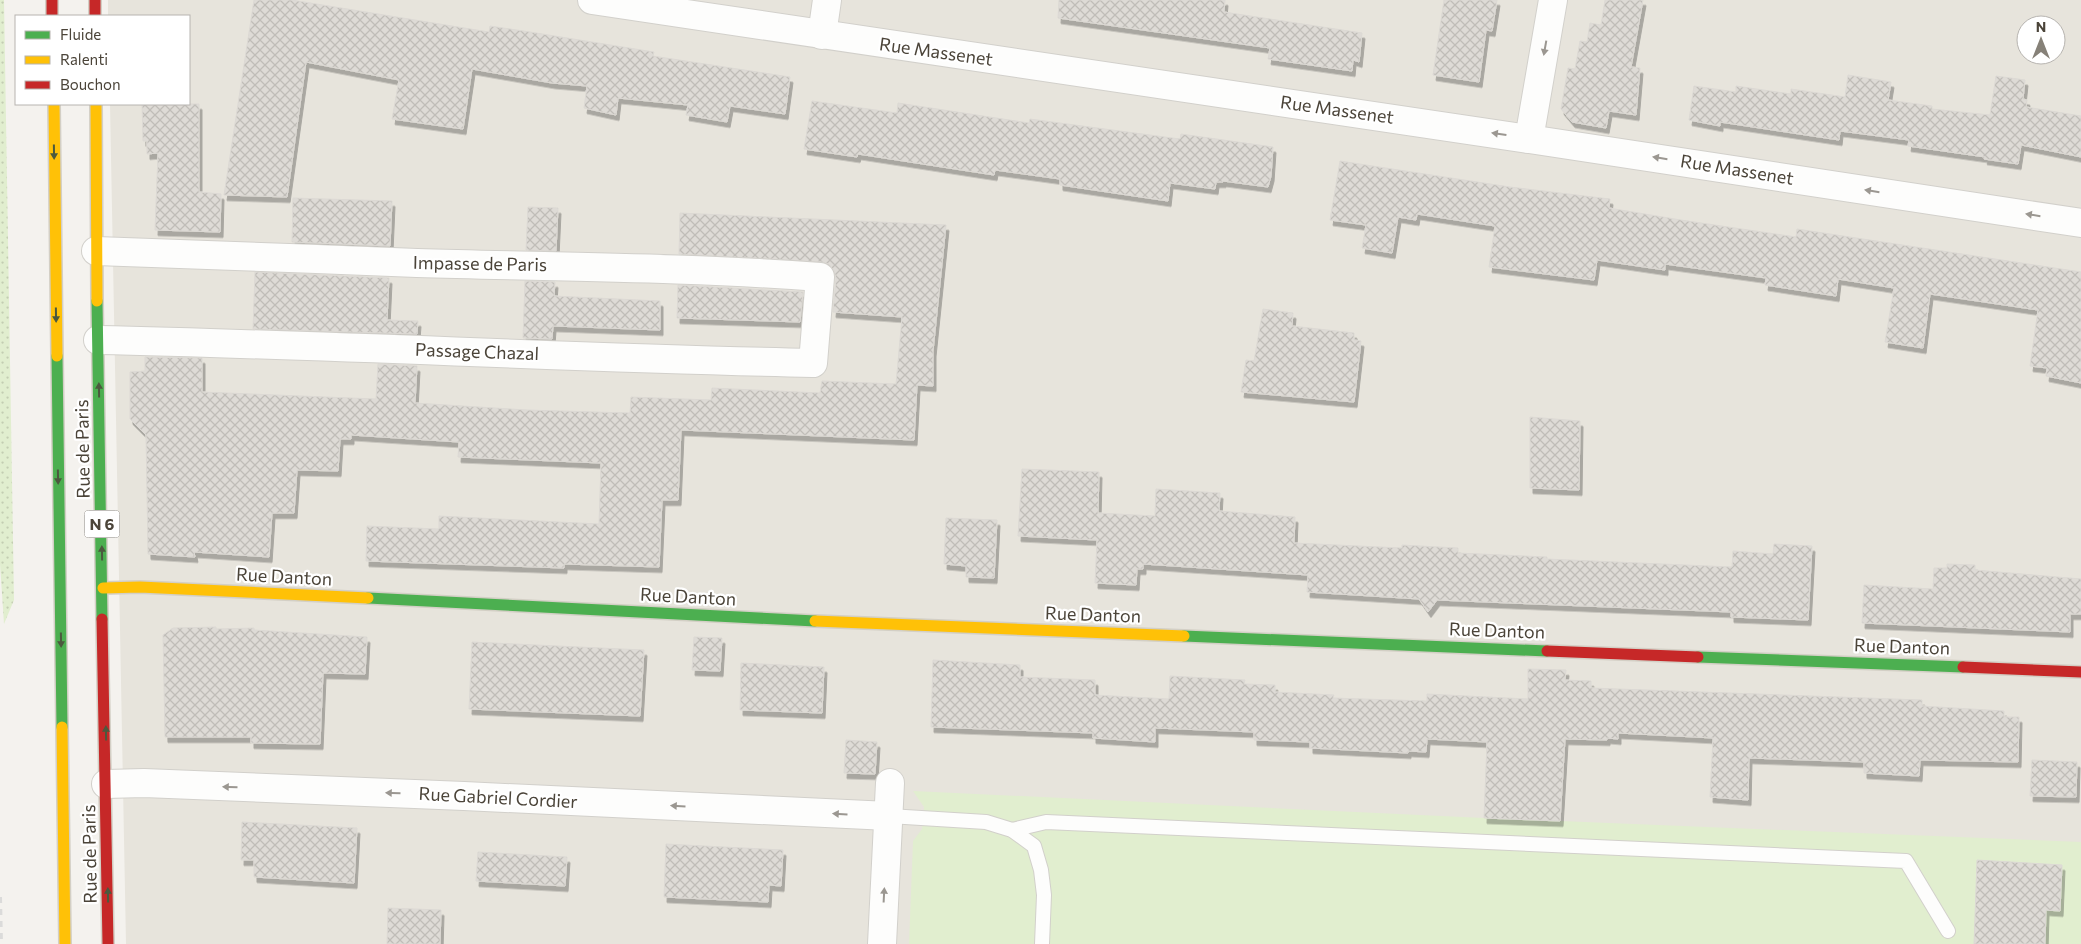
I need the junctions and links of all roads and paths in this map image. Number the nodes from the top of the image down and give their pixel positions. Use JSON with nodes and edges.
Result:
{"nodes":[{"id":1,"x":52,"y":0,"type":"edge"},
{"id":2,"x":95,"y":0,"type":"edge"},
{"id":3,"x":592,"y":0,"type":"edge"},
{"id":4,"x":827,"y":0,"type":"edge"},
{"id":5,"x":1554,"y":0,"type":"edge"},
{"id":6,"x":52,"y":15,"type":"edge"},
{"id":7,"x":95,"y":15,"type":"edge"},
{"id":8,"x":822,"y":35,"type":"junction"},
{"id":9,"x":54,"y":105,"type":"edge"},
{"id":10,"x":96,"y":105,"type":"edge"},
{"id":11,"x":1529,"y":138,"type":"junction"},
{"id":12,"x":2081,"y":223,"type":"edge"},
{"id":13,"x":96,"y":251,"type":"junction"},
{"id":14,"x":816,"y":320,"type":"joint"},
{"id":15,"x":98,"y":340,"type":"junction"},
{"id":16,"x":103,"y":588,"type":"junction"},
{"id":17,"x":2081,"y":672,"type":"edge"},
{"id":18,"x":106,"y":784,"type":"junction"},
{"id":19,"x":890,"y":784,"type":"dead end"},
{"id":20,"x":888,"y":816,"type":"junction"},
{"id":21,"x":1012,"y":830,"type":"junction"},
{"id":22,"x":1948,"y":931,"type":"dead end"},
{"id":23,"x":65,"y":944,"type":"edge"},
{"id":24,"x":108,"y":944,"type":"edge"},
{"id":25,"x":882,"y":944,"type":"edge"},
{"id":26,"x":1042,"y":944,"type":"edge"}],
"edges":[{"from":1,"to":6,"type":"street"},
{"from":2,"to":7,"type":"street"},
{"from":3,"to":8,"type":"street","name":"Rue Massenet"},
{"from":4,"to":8,"type":"street"},
{"from":5,"to":11,"type":"street","one_way":true},
{"from":11,"to":8,"type":"street","name":"Rue Massenet","one_way":true},
{"from":9,"to":23,"type":"street","name":"Rue de Paris","number":"N 6","one_way":true},
{"from":10,"to":13,"type":"street","name":"Rue de Paris","number":"N 6"},
{"from":12,"to":11,"type":"street","name":"Rue Massenet","one_way":true},
{"from":13,"to":14,"type":"street","name":"Impasse de Paris"},
{"from":13,"to":15,"type":"street","name":"Rue de Paris","number":"N 6"},
{"from":14,"to":15,"type":"street","name":"Passage Chazal"},
{"from":16,"to":15,"type":"street","name":"Rue de Paris","number":"N 6","one_way":true},
{"from":16,"to":17,"type":"street","name":"Rue Danton"},
{"from":18,"to":16,"type":"street","name":"Rue de Paris","number":"N 6","one_way":true},
{"from":20,"to":18,"type":"street","name":"Rue Gabriel Cordier","one_way":true},
{"from":24,"to":18,"type":"street","name":"Rue de Paris","number":"N 6","one_way":true},
{"from":19,"to":20,"type":"street"},
{"from":20,"to":21,"type":"lane"},
{"from":25,"to":20,"type":"street","one_way":true},
{"from":21,"to":22,"type":"lane"},
{"from":21,"to":26,"type":"lane"}]}
